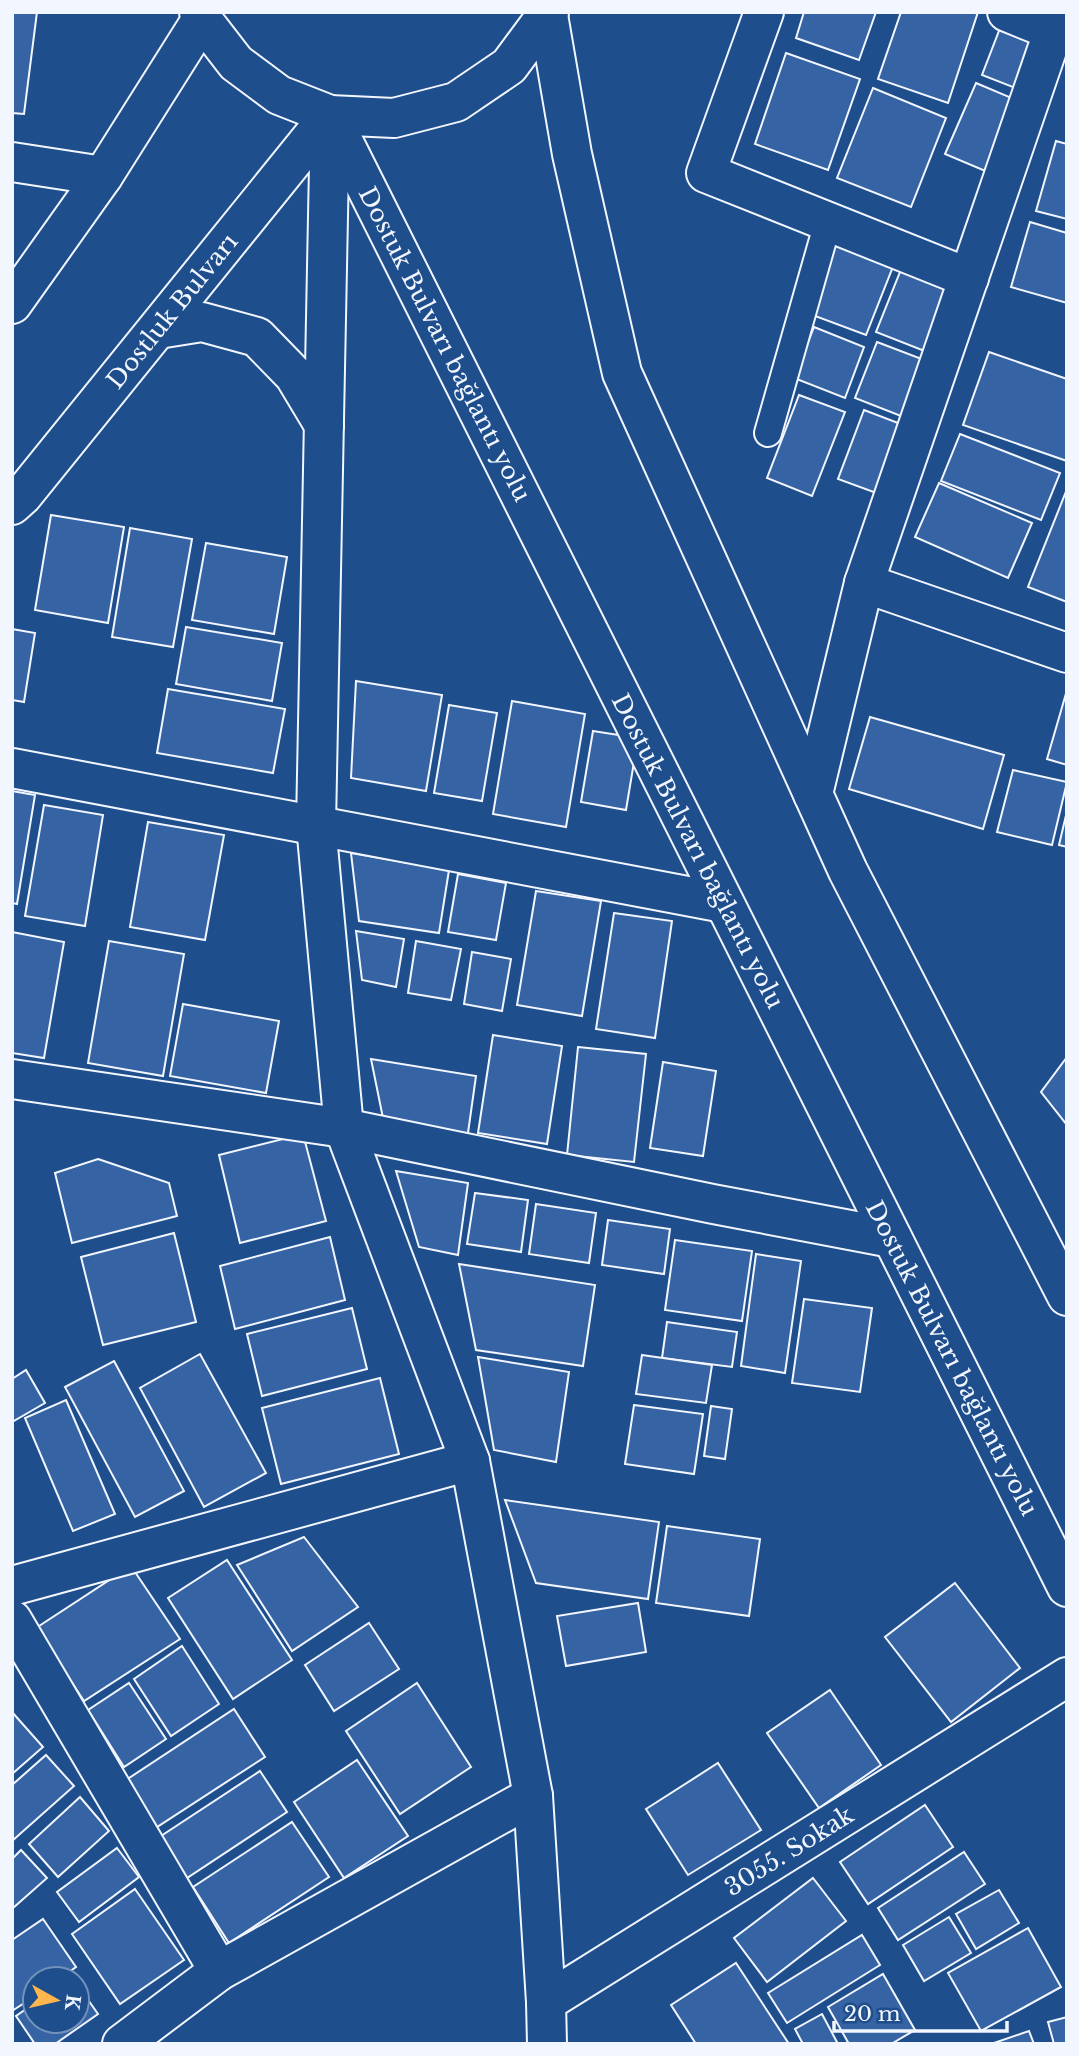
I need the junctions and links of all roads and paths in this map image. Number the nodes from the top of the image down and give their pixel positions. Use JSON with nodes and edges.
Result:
{"nodes":[{"id":1,"x":764,"y":12,"type":"edge"},
{"id":2,"x":1007,"y":12,"type":"edge"},
{"id":3,"x":549,"y":14,"type":"edge"},
{"id":4,"x":201,"y":16,"type":"edge"},
{"id":5,"x":1057,"y":21,"type":"edge"},
{"id":6,"x":330,"y":115,"type":"junction"},
{"id":7,"x":12,"y":162,"type":"edge"},
{"id":8,"x":103,"y":176,"type":"junction"},
{"id":9,"x":828,"y":222,"type":"junction"},
{"id":10,"x":969,"y":278,"type":"junction"},
{"id":11,"x":12,"y":304,"type":"edge"},
{"id":12,"x":158,"y":329,"type":"junction"},
{"id":13,"x":324,"y":425,"type":"junction"},
{"id":14,"x":768,"y":433,"type":"dead end"},
{"id":15,"x":12,"y":505,"type":"edge"},
{"id":16,"x":864,"y":583,"type":"junction"},
{"id":17,"x":1067,"y":653,"type":"edge"},
{"id":18,"x":12,"y":768,"type":"edge"},
{"id":19,"x":813,"y":794,"type":"junction"},
{"id":20,"x":316,"y":825,"type":"junction"},
{"id":21,"x":724,"y":903,"type":"junction"},
{"id":22,"x":12,"y":1079,"type":"edge"},
{"id":23,"x":344,"y":1128,"type":"junction"},
{"id":24,"x":892,"y":1238,"type":"junction"},
{"id":25,"x":1055,"y":1256,"type":"edge"},
{"id":26,"x":1067,"y":1296,"type":"edge"},
{"id":27,"x":470,"y":1461,"type":"junction"},
{"id":28,"x":12,"y":1586,"type":"edge"},
{"id":29,"x":1067,"y":1587,"type":"edge"},
{"id":30,"x":12,"y":1620,"type":"edge"},
{"id":31,"x":1067,"y":1677,"type":"edge"},
{"id":32,"x":533,"y":1796,"type":"junction"},
{"id":33,"x":219,"y":1971,"type":"junction"},
{"id":34,"x":546,"y":2002,"type":"junction"},
{"id":35,"x":122,"y":2044,"type":"edge"},
{"id":36,"x":547,"y":2044,"type":"edge"}],
"edges":[{"from":1,"to":9,"type":"main road"},
{"from":2,"to":5,"type":"main road"},
{"from":3,"to":6,"type":"main road"},
{"from":3,"to":19,"type":"main road"},
{"from":4,"to":6,"type":"main road"},
{"from":4,"to":8,"type":"main road"},
{"from":5,"to":10,"type":"main road"},
{"from":6,"to":12,"type":"main road","name":"Dostluk Bulvarı"},
{"from":6,"to":13,"type":"main road"},
{"from":6,"to":21,"type":"main road","name":"Dostuk Bulvarı bağlantı yolu"},
{"from":7,"to":8,"type":"main road"},
{"from":8,"to":11,"type":"main road"},
{"from":9,"to":10,"type":"main road"},
{"from":9,"to":14,"type":"lane"},
{"from":10,"to":16,"type":"main road"},
{"from":12,"to":13,"type":"main road"},
{"from":12,"to":15,"type":"main road","name":"Dostluk Bulvarı"},
{"from":13,"to":20,"type":"main road"},
{"from":16,"to":17,"type":"main road"},
{"from":16,"to":19,"type":"main road"},
{"from":18,"to":20,"type":"main road"},
{"from":19,"to":25,"type":"main road"},
{"from":20,"to":21,"type":"main road"},
{"from":20,"to":23,"type":"main road"},
{"from":21,"to":24,"type":"main road","name":"Dostuk Bulvarı bağlantı yolu"},
{"from":22,"to":23,"type":"main road"},
{"from":23,"to":24,"type":"main road"},
{"from":23,"to":27,"type":"main road"},
{"from":24,"to":29,"type":"main road","name":"Dostuk Bulvarı bağlantı yolu"},
{"from":25,"to":26,"type":"main road"},
{"from":27,"to":28,"type":"main road"},
{"from":27,"to":32,"type":"main road"},
{"from":30,"to":33,"type":"main road"},
{"from":31,"to":34,"type":"main road","name":"3055. Sokak"},
{"from":32,"to":33,"type":"main road"},
{"from":32,"to":34,"type":"main road"},
{"from":33,"to":35,"type":"main road"},
{"from":34,"to":36,"type":"main road"}]}
